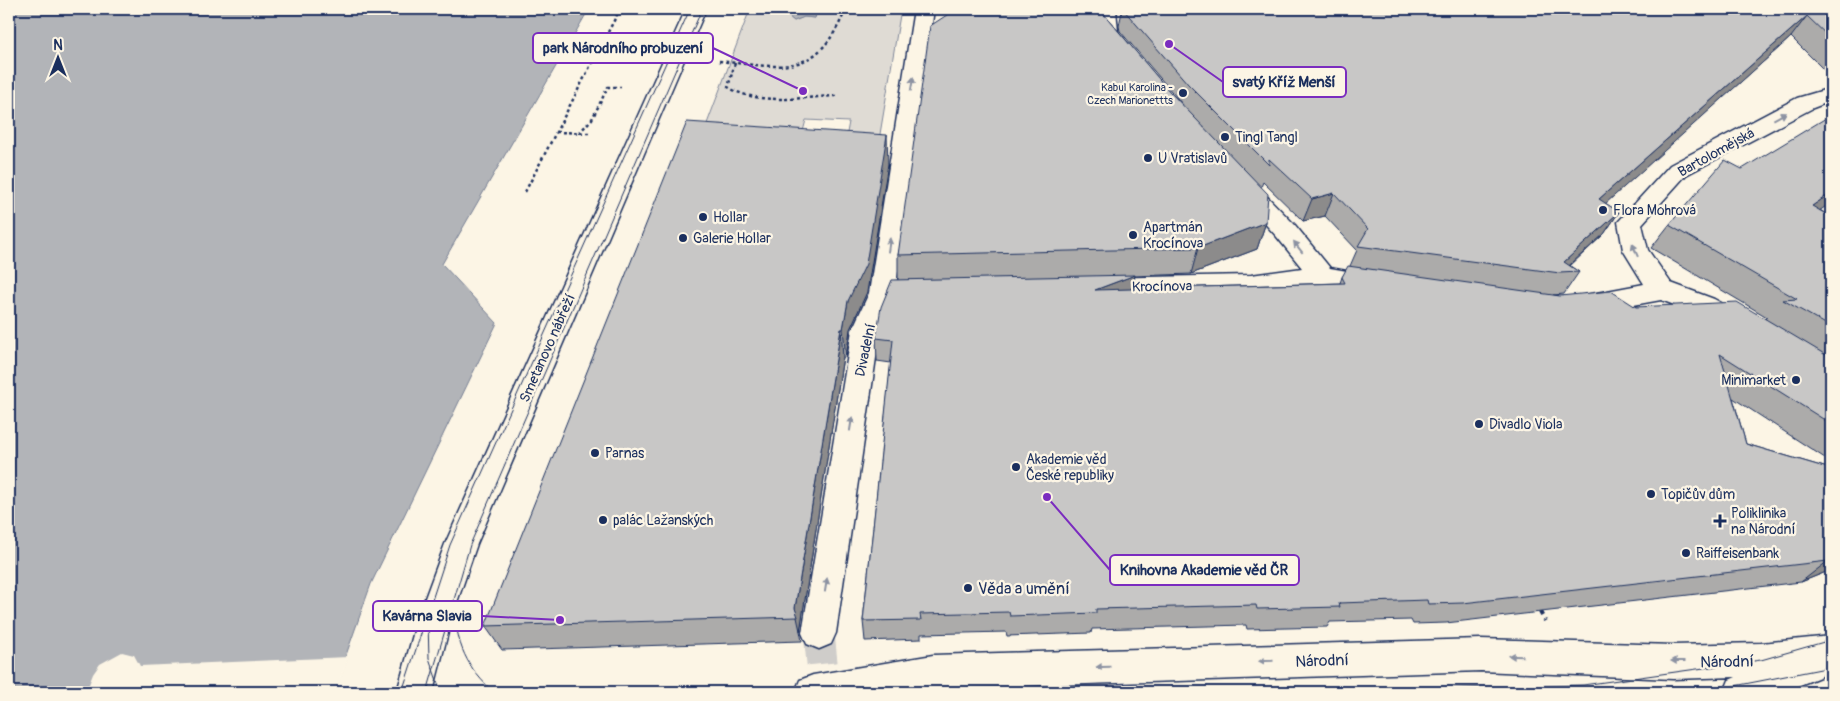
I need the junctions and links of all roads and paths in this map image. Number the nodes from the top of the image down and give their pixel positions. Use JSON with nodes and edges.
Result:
{"nodes":[{"id":1,"x":620,"y":9,"type":"edge"},
{"id":2,"x":696,"y":9,"type":"edge"},
{"id":3,"x":846,"y":9,"type":"edge"},
{"id":4,"x":1105,"y":18,"type":"edge"},
{"id":5,"x":928,"y":22,"type":"edge"},
{"id":6,"x":719,"y":61,"type":"dead end"},
{"id":7,"x":735,"y":63,"type":"junction"},
{"id":8,"x":1138,"y":69,"type":"edge"},
{"id":9,"x":622,"y":87,"type":"dead end"},
{"id":10,"x":1831,"y":94,"type":"edge"},
{"id":11,"x":836,"y":96,"type":"dead end"},
{"id":12,"x":556,"y":132,"type":"junction"},
{"id":13,"x":579,"y":133,"type":"junction"},
{"id":14,"x":590,"y":133,"type":"dead end"},
{"id":15,"x":1226,"y":167,"type":"edge"},
{"id":16,"x":525,"y":192,"type":"dead end"},
{"id":17,"x":1322,"y":276,"type":"junction"},
{"id":18,"x":1071,"y":288,"type":"edge"},
{"id":19,"x":1399,"y":288,"type":"edge"},
{"id":20,"x":1662,"y":290,"type":"junction"},
{"id":21,"x":1559,"y":306,"type":"edge"},
{"id":22,"x":1757,"y":335,"type":"edge"},
{"id":23,"x":819,"y":633,"type":"tunnel mouth"},
{"id":24,"x":1831,"y":653,"type":"edge"},
{"id":25,"x":414,"y":692,"type":"edge"},
{"id":26,"x":813,"y":692,"type":"edge"},
{"id":27,"x":1742,"y":692,"type":"edge"}],
"edges":[{"from":1,"to":12,"type":"path"},
{"from":2,"to":25,"type":"street","name":"Smetanovo nábřeží"},
{"from":3,"to":7,"type":"path"},
{"from":4,"to":8,"type":"street"},
{"from":23,"to":5,"type":"street","name":"Divadelní","one_way":true},
{"from":6,"to":7,"type":"path"},
{"from":7,"to":11,"type":"path"},
{"from":9,"to":13,"type":"path"},
{"from":20,"to":10,"type":"street","name":"Bartolomějská","one_way":true},
{"from":12,"to":13,"type":"path"},
{"from":12,"to":16,"type":"path"},
{"from":13,"to":14,"type":"path"},
{"from":17,"to":15,"type":"street","one_way":true},
{"from":17,"to":18,"type":"street","name":"Krocínova"},
{"from":17,"to":19,"type":"street","name":"Krocínova"},
{"from":20,"to":21,"type":"street"},
{"from":20,"to":22,"type":"street"},
{"from":24,"to":26,"type":"street","name":"Národní","one_way":true},
{"from":24,"to":27,"type":"street","name":"Národní"}]}
